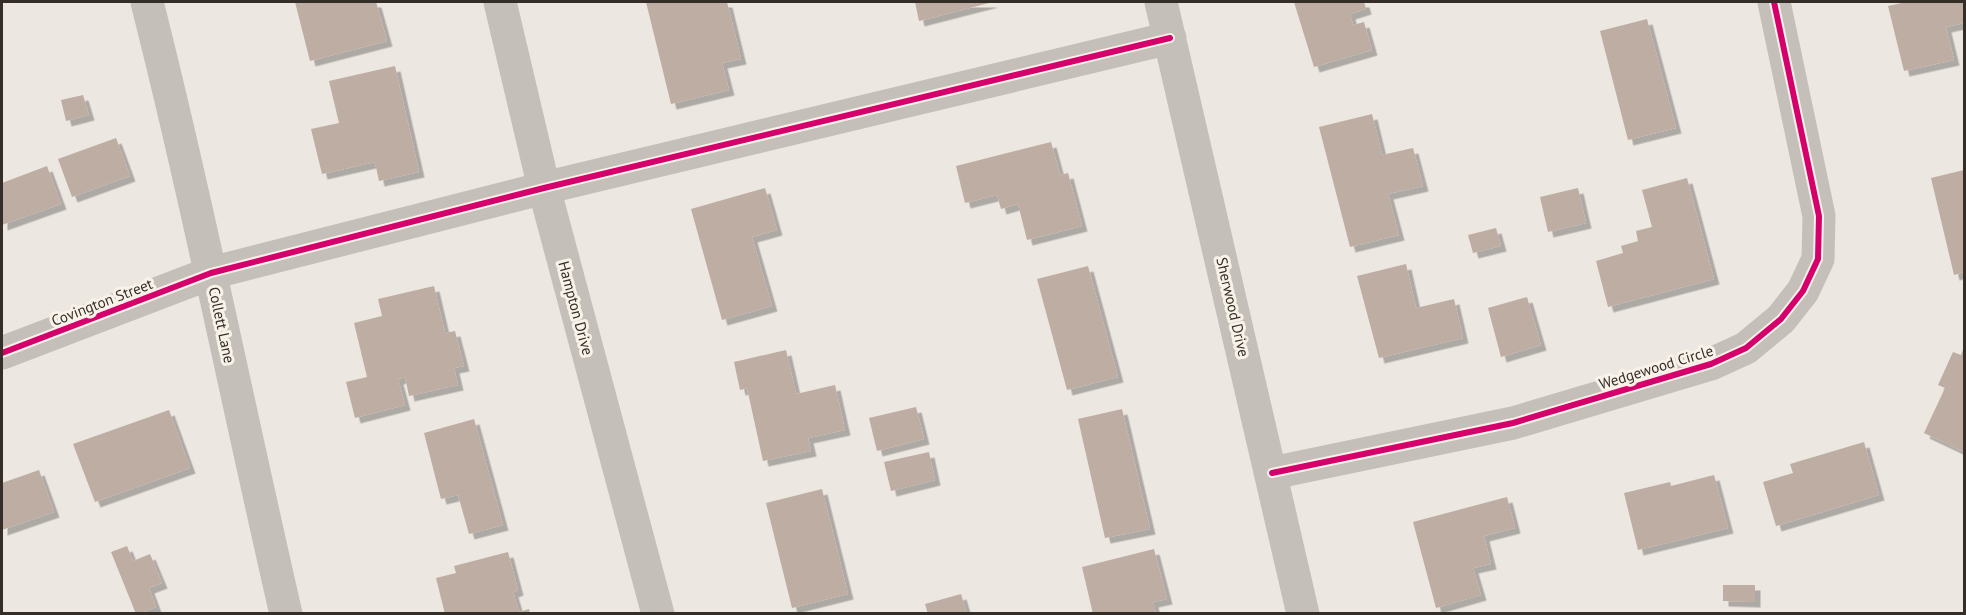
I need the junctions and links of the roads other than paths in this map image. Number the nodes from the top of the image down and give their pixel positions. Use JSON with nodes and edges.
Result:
{"nodes":[{"id":1,"x":147,"y":2,"type":"edge"},
{"id":2,"x":500,"y":2,"type":"edge"},
{"id":3,"x":1161,"y":2,"type":"edge"},
{"id":4,"x":1774,"y":2,"type":"edge"},
{"id":5,"x":1170,"y":38,"type":"junction"},
{"id":6,"x":544,"y":188,"type":"junction"},
{"id":7,"x":211,"y":273,"type":"junction"},
{"id":8,"x":2,"y":353,"type":"edge"},
{"id":9,"x":1272,"y":472,"type":"junction"},
{"id":10,"x":286,"y":614,"type":"edge"},
{"id":11,"x":658,"y":614,"type":"edge"},
{"id":12,"x":1303,"y":614,"type":"edge"}],
"edges":[{"from":1,"to":7,"type":"street","name":"Collett Lane"},
{"from":2,"to":6,"type":"street","name":"Hampton Drive"},
{"from":3,"to":5,"type":"street","name":"Sherwood Drive"},
{"from":4,"to":9,"type":"street","name":"Wedgewood Circle"},
{"from":5,"to":6,"type":"street","name":"Covington Street"},
{"from":5,"to":9,"type":"street","name":"Sherwood Drive"},
{"from":6,"to":7,"type":"street","name":"Covington Street"},
{"from":6,"to":11,"type":"street","name":"Hampton Drive"},
{"from":7,"to":8,"type":"street","name":"Covington Street"},
{"from":7,"to":10,"type":"street","name":"Collett Lane"},
{"from":9,"to":12,"type":"street","name":"Sherwood Drive"}]}
